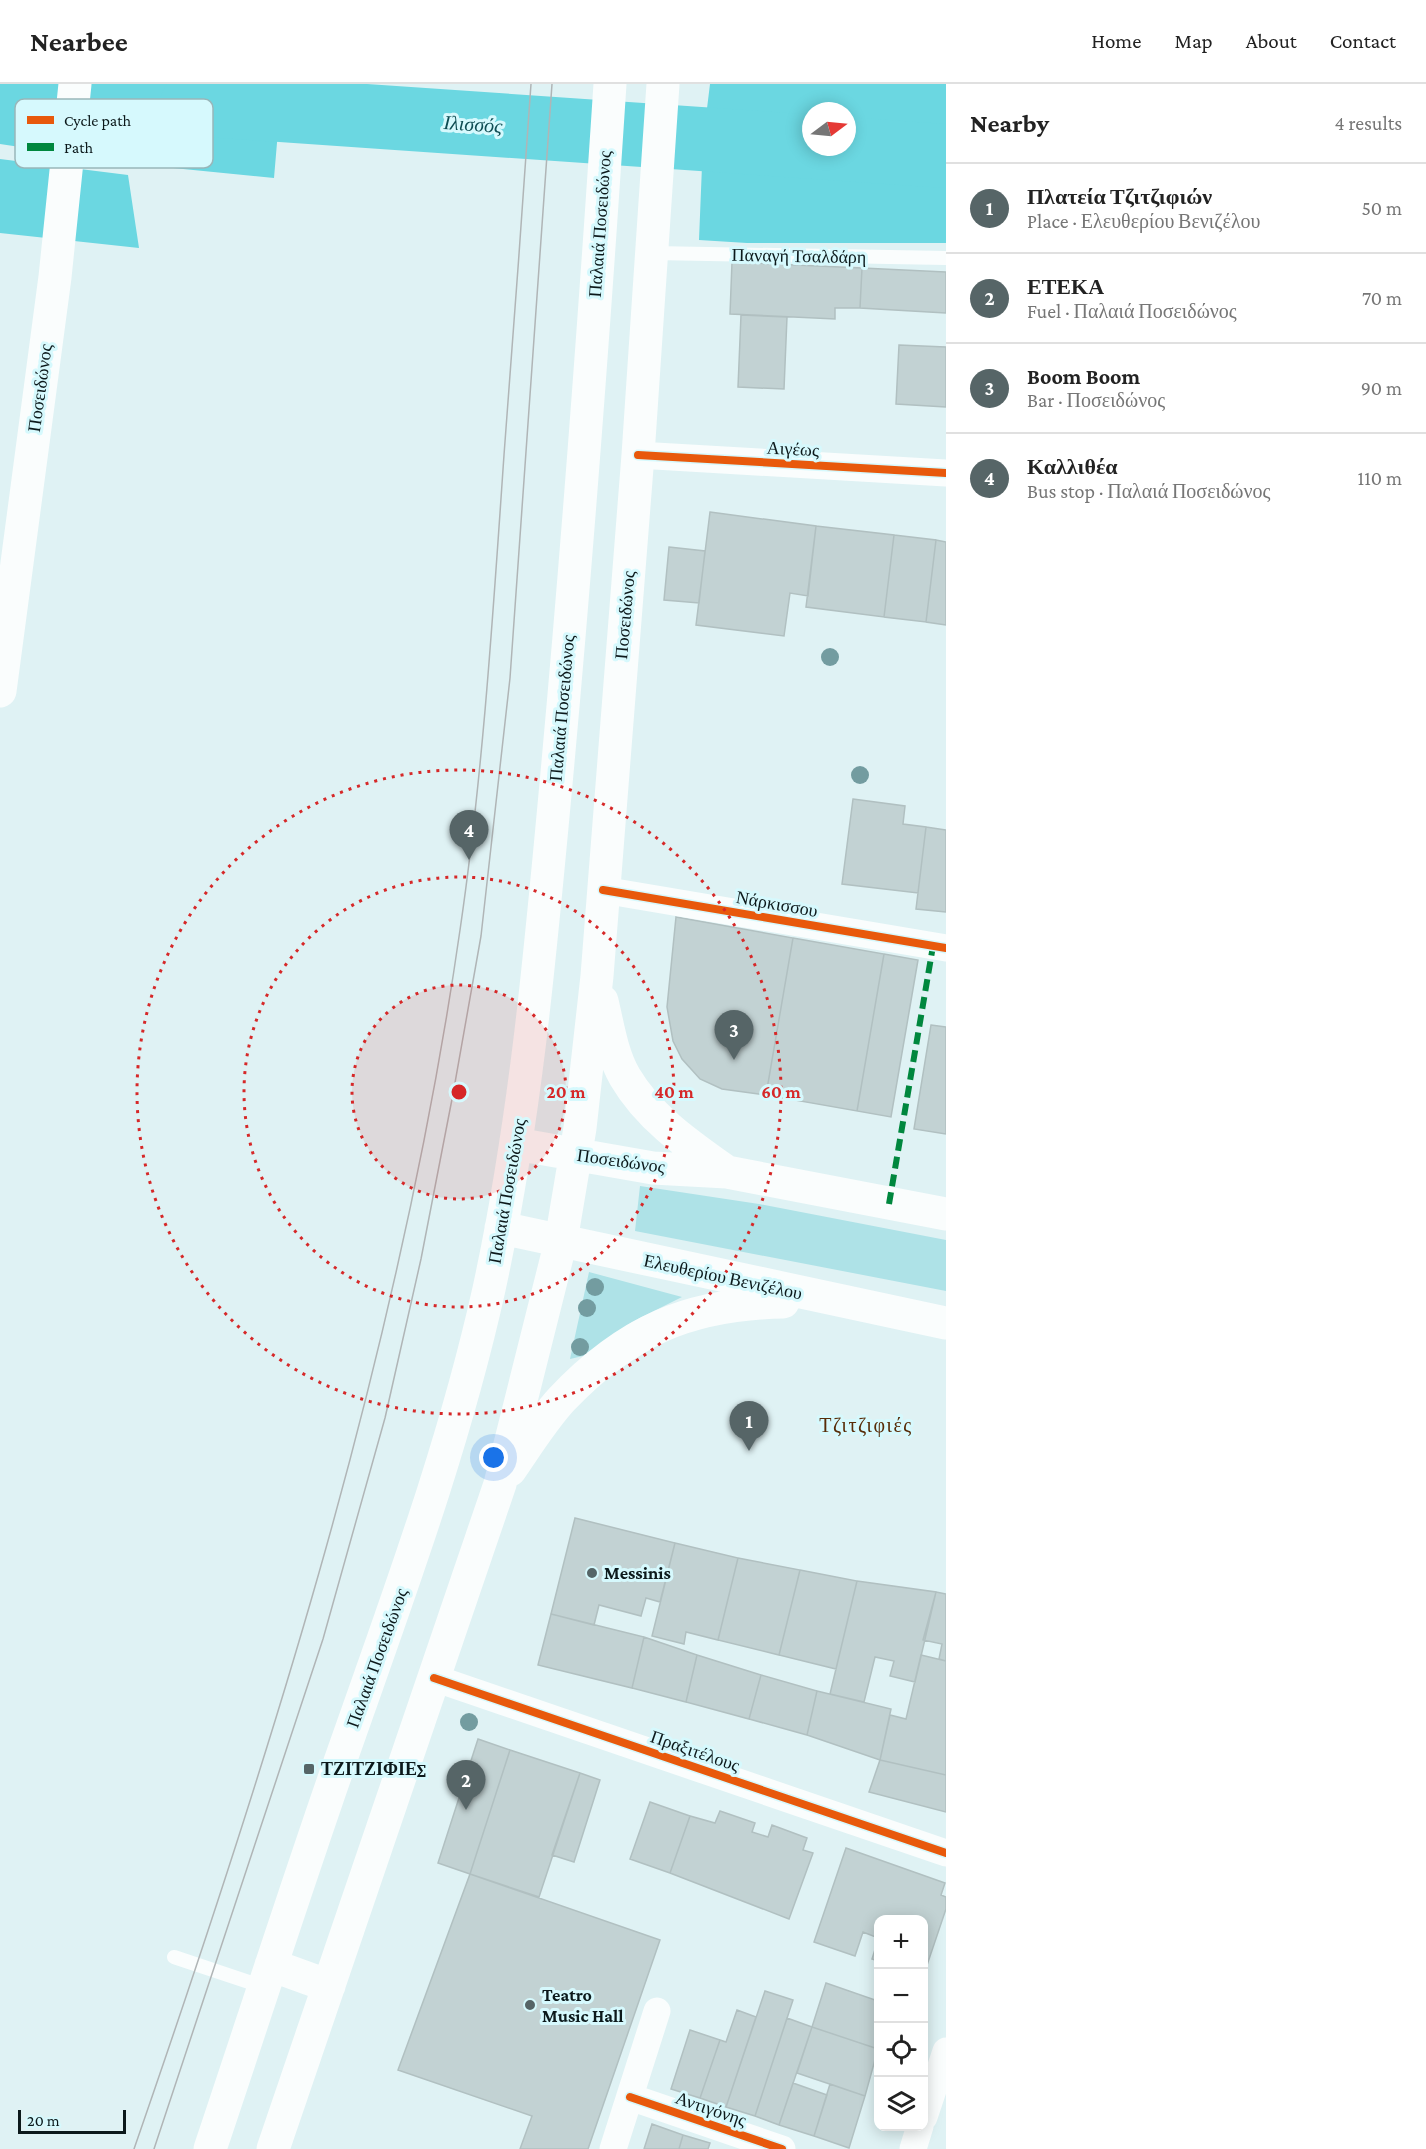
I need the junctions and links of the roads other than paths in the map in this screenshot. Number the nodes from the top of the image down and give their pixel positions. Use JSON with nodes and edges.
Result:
{"nodes":[{"id":1,"x":75,"y":84,"type":"edge"},
{"id":2,"x":610,"y":84,"type":"edge"},
{"id":3,"x":663,"y":84,"type":"edge"},
{"id":4,"x":73,"y":99,"type":"edge"},
{"id":5,"x":66,"y":168,"type":"edge"},
{"id":6,"x":652,"y":254,"type":"junction"},
{"id":7,"x":946,"y":258,"type":"edge"},
{"id":8,"x":638,"y":455,"type":"junction"},
{"id":9,"x":946,"y":473,"type":"edge"},
{"id":10,"x":0,"y":691,"type":"edge"},
{"id":11,"x":603,"y":890,"type":"junction"},
{"id":12,"x":946,"y":948,"type":"edge"},
{"id":13,"x":597,"y":976,"type":"junction"},
{"id":14,"x":516,"y":1144,"type":"junction"},
{"id":15,"x":575,"y":1155,"type":"junction"},
{"id":16,"x":727,"y":1172,"type":"junction"},
{"id":17,"x":946,"y":1214,"type":"edge"},
{"id":18,"x":501,"y":1228,"type":"junction"},
{"id":19,"x":561,"y":1241,"type":"junction"},
{"id":20,"x":832,"y":1300,"type":"junction"},
{"id":21,"x":946,"y":1323,"type":"edge"},
{"id":22,"x":500,"y":1484,"type":"junction"},
{"id":23,"x":434,"y":1677,"type":"junction"},
{"id":24,"x":946,"y":1853,"type":"edge"},
{"id":25,"x":174,"y":1958,"type":"dead end"},
{"id":26,"x":267,"y":1976,"type":"junction"},
{"id":27,"x":329,"y":1986,"type":"junction"},
{"id":28,"x":657,"y":2011,"type":"dead end"},
{"id":29,"x":946,"y":2051,"type":"edge"},
{"id":30,"x":630,"y":2097,"type":"junction"},
{"id":31,"x":928,"y":2105,"type":"edge"},
{"id":32,"x":919,"y":2131,"type":"edge"},
{"id":33,"x":210,"y":2149,"type":"edge"},
{"id":34,"x":273,"y":2149,"type":"edge"},
{"id":35,"x":613,"y":2149,"type":"edge"},
{"id":36,"x":782,"y":2149,"type":"edge"},
{"id":37,"x":912,"y":2149,"type":"edge"}],
"edges":[{"from":1,"to":4,"type":"main road","name":"Ποσειδώνος"},
{"from":2,"to":14,"type":"main road","name":"Παλαιά Ποσειδώνος"},
{"from":3,"to":6,"type":"main road"},
{"from":5,"to":10,"type":"main road","name":"Ποσειδώνος"},
{"from":6,"to":7,"type":"lane","name":"Παναγή Τσαλδάρη"},
{"from":6,"to":8,"type":"main road","name":"Ποσειδώνος"},
{"from":8,"to":9,"type":"street","name":"Αιγέως"},
{"from":8,"to":11,"type":"main road","name":"Ποσειδώνος"},
{"from":11,"to":12,"type":"street","name":"Νάρκισσου"},
{"from":11,"to":13,"type":"main road","name":"Ποσειδώνος"},
{"from":13,"to":15,"type":"main road"},
{"from":13,"to":16,"type":"main road"},
{"from":14,"to":15,"type":"main road","name":"Ποσειδώνος"},
{"from":14,"to":18,"type":"main road","name":"Παλαιά Ποσειδώνος"},
{"from":15,"to":16,"type":"main road","name":"Ποσειδώνος"},
{"from":15,"to":19,"type":"main road"},
{"from":16,"to":17,"type":"main road"},
{"from":18,"to":19,"type":"main road","name":"Ελευθερίου Βενιζέλου"},
{"from":18,"to":26,"type":"main road","name":"Παλαιά Ποσειδώνος"},
{"from":19,"to":20,"type":"main road","name":"Ελευθερίου Βενιζέλου"},
{"from":19,"to":22,"type":"main road"},
{"from":20,"to":21,"type":"main road","name":"Ελευθερίου Βενιζέλου"},
{"from":20,"to":22,"type":"main road"},
{"from":22,"to":23,"type":"main road"},
{"from":23,"to":24,"type":"street","name":"Πραξιτέλους"},
{"from":23,"to":27,"type":"main road"},
{"from":25,"to":26,"type":"lane"},
{"from":26,"to":27,"type":"main road"},
{"from":26,"to":33,"type":"main road","name":"Παλαιά Ποσειδώνος"},
{"from":27,"to":34,"type":"main road"},
{"from":28,"to":30,"type":"street"},
{"from":29,"to":31,"type":"street"},
{"from":30,"to":35,"type":"street"},
{"from":30,"to":36,"type":"street","name":"Αντιγόνης"},
{"from":32,"to":37,"type":"street"}]}
